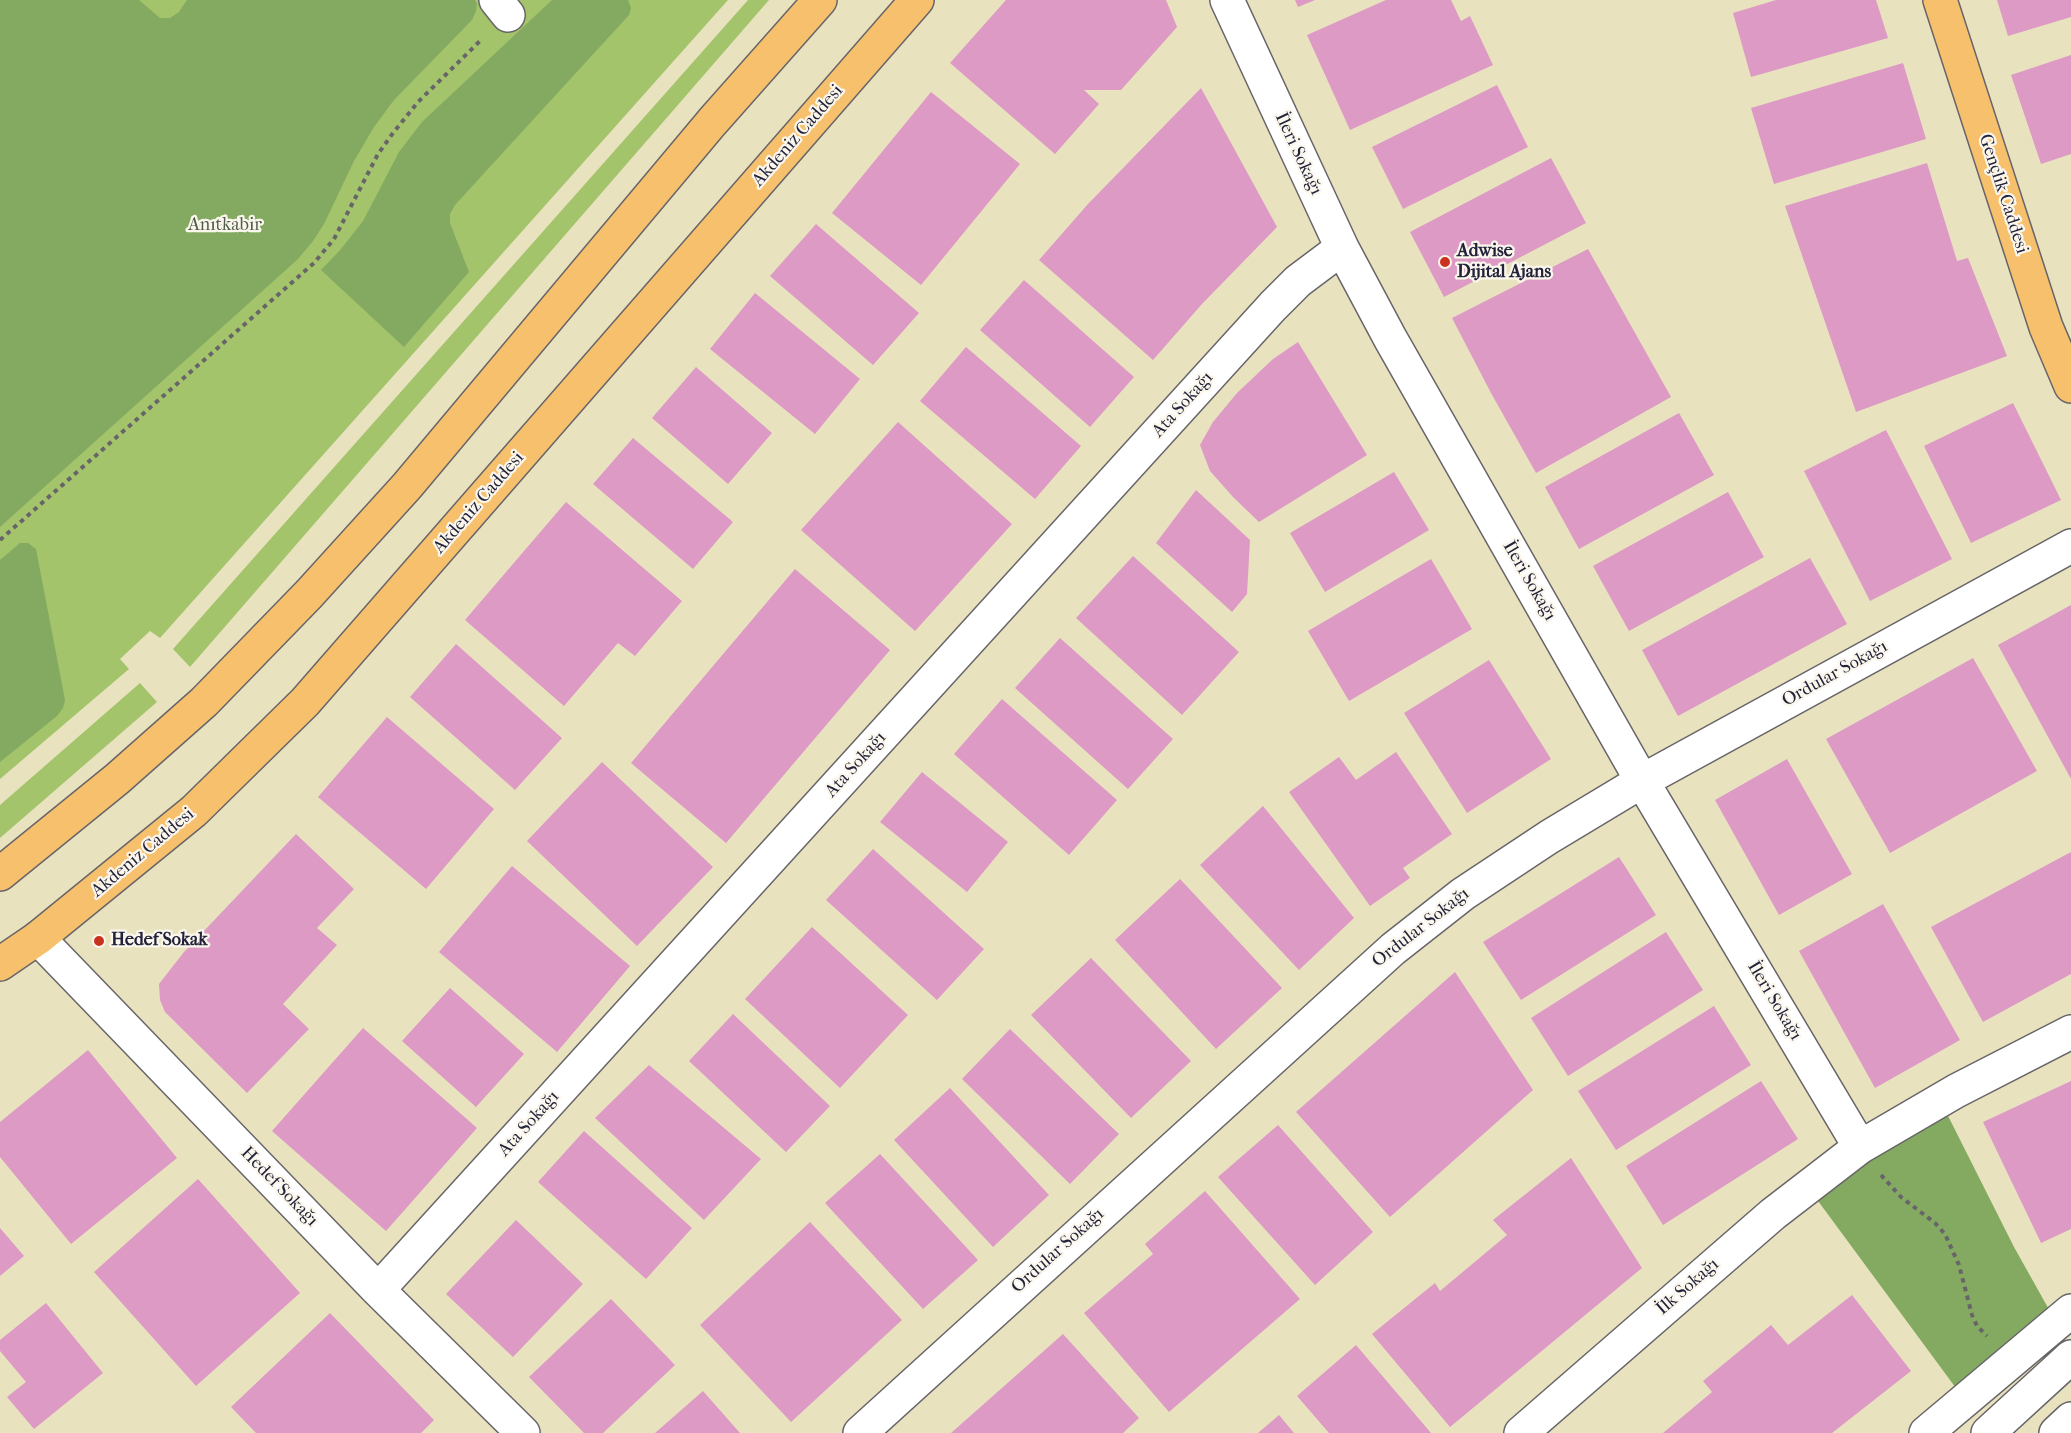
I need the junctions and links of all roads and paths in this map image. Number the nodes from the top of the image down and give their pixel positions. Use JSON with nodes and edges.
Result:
{"nodes":[{"id":1,"x":820,"y":0,"type":"edge"},
{"id":2,"x":917,"y":0,"type":"edge"},
{"id":3,"x":1227,"y":0,"type":"edge"},
{"id":4,"x":1940,"y":0,"type":"edge"},
{"id":5,"x":502,"y":7,"type":"edge"},
{"id":6,"x":1342,"y":248,"type":"junction"},
{"id":7,"x":2071,"y":386,"type":"edge"},
{"id":8,"x":0,"y":540,"type":"edge"},
{"id":9,"x":2071,"y":546,"type":"edge"},
{"id":10,"x":1642,"y":781,"type":"junction"},
{"id":11,"x":0,"y":874,"type":"edge"},
{"id":12,"x":38,"y":938,"type":"junction"},
{"id":13,"x":0,"y":964,"type":"edge"},
{"id":14,"x":2071,"y":1032,"type":"edge"},
{"id":15,"x":1860,"y":1147,"type":"junction"},
{"id":16,"x":378,"y":1290,"type":"junction"},
{"id":17,"x":2071,"y":1311,"type":"edge"},
{"id":18,"x":2071,"y":1357,"type":"edge"},
{"id":19,"x":2012,"y":1359,"type":"junction"},
{"id":20,"x":2071,"y":1419,"type":"edge"},
{"id":21,"x":523,"y":1433,"type":"edge"},
{"id":22,"x":860,"y":1433,"type":"edge"},
{"id":23,"x":1521,"y":1433,"type":"edge"},
{"id":24,"x":1926,"y":1433,"type":"edge"},
{"id":25,"x":1989,"y":1433,"type":"edge"},
{"id":26,"x":2056,"y":1433,"type":"edge"}],
"edges":[{"from":1,"to":11,"type":"main road"},
{"from":2,"to":12,"type":"main road","name":"Akdeniz Caddesi"},
{"from":3,"to":6,"type":"street","name":"İleri Sokağı"},
{"from":4,"to":7,"type":"main road","name":"Gençlik Caddesi"},
{"from":5,"to":8,"type":"path"},
{"from":6,"to":10,"type":"street","name":"İleri Sokağı"},
{"from":6,"to":16,"type":"street","name":"Ata Sokağı"},
{"from":9,"to":10,"type":"street","name":"Ordular Sokağı"},
{"from":10,"to":15,"type":"street","name":"İleri Sokağı"},
{"from":10,"to":22,"type":"street","name":"Ordular Sokağı"},
{"from":12,"to":13,"type":"main road","name":"Akdeniz Caddesi"},
{"from":12,"to":16,"type":"street","name":"Hedef Sokağı"},
{"from":14,"to":15,"type":"street","name":"İlk Sokağı"},
{"from":15,"to":19,"type":"path"},
{"from":15,"to":23,"type":"street","name":"İlk Sokağı"},
{"from":16,"to":21,"type":"street","name":"Hedef Sokağı"},
{"from":17,"to":19,"type":"street"},
{"from":18,"to":25,"type":"street"},
{"from":19,"to":24,"type":"street"},
{"from":20,"to":26,"type":"street"}]}
